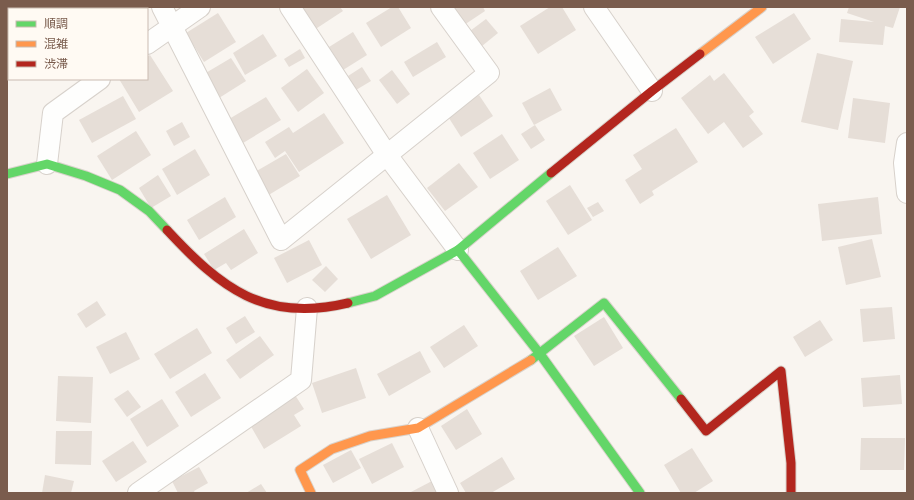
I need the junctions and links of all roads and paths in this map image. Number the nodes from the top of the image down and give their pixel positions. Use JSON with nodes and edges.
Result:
{"nodes":[{"id":1,"x":162,"y":7,"type":"edge"},
{"id":2,"x":200,"y":7,"type":"edge"},
{"id":3,"x":290,"y":7,"type":"edge"},
{"id":4,"x":441,"y":7,"type":"edge"},
{"id":5,"x":594,"y":7,"type":"edge"},
{"id":6,"x":762,"y":7,"type":"edge"},
{"id":7,"x":172,"y":26,"type":"junction"},
{"id":8,"x":148,"y":43,"type":"edge"},
{"id":9,"x":99,"y":80,"type":"edge"},
{"id":10,"x":652,"y":91,"type":"junction"},
{"id":11,"x":907,"y":143,"type":"edge"},
{"id":12,"x":387,"y":155,"type":"junction"},
{"id":13,"x":47,"y":164,"type":"junction"},
{"id":14,"x":7,"y":174,"type":"edge"},
{"id":15,"x":907,"y":194,"type":"edge"},
{"id":16,"x":458,"y":250,"type":"junction"},
{"id":17,"x":307,"y":308,"type":"junction"},
{"id":18,"x":540,"y":354,"type":"junction"},
{"id":19,"x":418,"y":428,"type":"junction"},
{"id":20,"x":138,"y":493,"type":"edge"},
{"id":21,"x":311,"y":493,"type":"edge"},
{"id":22,"x":448,"y":493,"type":"edge"},
{"id":23,"x":640,"y":493,"type":"edge"},
{"id":24,"x":791,"y":493,"type":"edge"}],
"edges":[{"from":1,"to":7,"type":"street"},
{"from":2,"to":7,"type":"street"},
{"from":3,"to":12,"type":"street"},
{"from":4,"to":12,"type":"street"},
{"from":5,"to":10,"type":"street"},
{"from":6,"to":10,"type":"street"},
{"from":7,"to":8,"type":"street"},
{"from":7,"to":12,"type":"street"},
{"from":9,"to":13,"type":"street"},
{"from":10,"to":16,"type":"street"},
{"from":11,"to":15,"type":"street"},
{"from":12,"to":16,"type":"street"},
{"from":13,"to":14,"type":"street"},
{"from":13,"to":17,"type":"street"},
{"from":16,"to":17,"type":"street"},
{"from":16,"to":18,"type":"street"},
{"from":17,"to":20,"type":"street"},
{"from":18,"to":19,"type":"street"},
{"from":18,"to":23,"type":"street"},
{"from":18,"to":24,"type":"street"},
{"from":19,"to":21,"type":"street"},
{"from":19,"to":22,"type":"street"}]}
